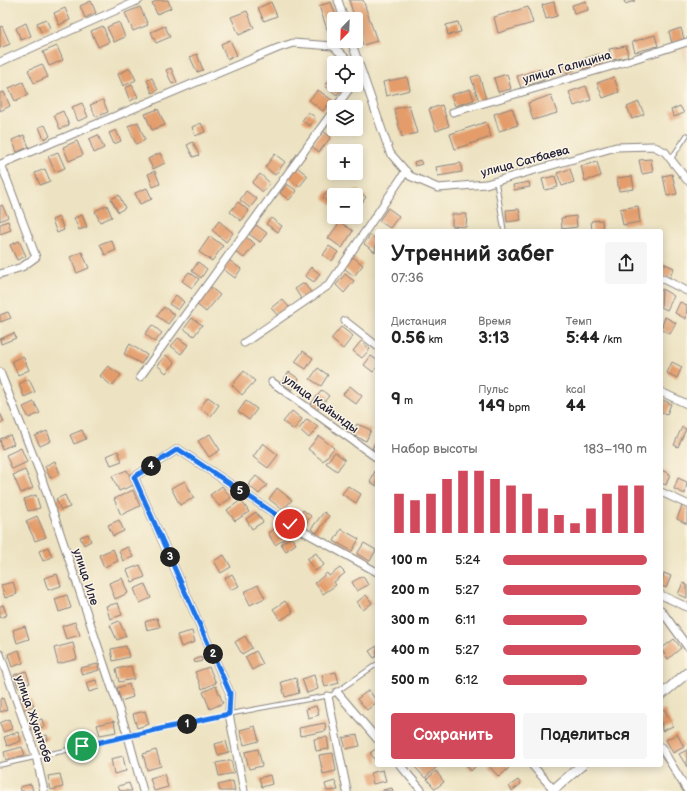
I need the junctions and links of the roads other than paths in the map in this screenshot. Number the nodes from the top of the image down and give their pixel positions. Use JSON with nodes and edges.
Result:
{"nodes":[{"id":1,"x":139,"y":0,"type":"edge"},
{"id":2,"x":338,"y":0,"type":"edge"},
{"id":3,"x":342,"y":12,"type":"edge"},
{"id":4,"x":687,"y":42,"type":"edge"},
{"id":5,"x":344,"y":56,"type":"edge"},
{"id":6,"x":0,"y":62,"type":"edge"},
{"id":7,"x":363,"y":84,"type":"edge"},
{"id":8,"x":453,"y":112,"type":"dead end"},
{"id":9,"x":327,"y":120,"type":"edge"},
{"id":10,"x":687,"y":135,"type":"edge"},
{"id":11,"x":671,"y":160,"type":"junction"},
{"id":12,"x":1,"y":162,"type":"edge"},
{"id":13,"x":406,"y":171,"type":"junction"},
{"id":14,"x":687,"y":180,"type":"edge"},
{"id":15,"x":496,"y":181,"type":"junction"},
{"id":16,"x":504,"y":229,"type":"edge"},
{"id":17,"x":0,"y":274,"type":"edge"},
{"id":18,"x":663,"y":279,"type":"edge"},
{"id":19,"x":687,"y":291,"type":"edge"},
{"id":20,"x":345,"y":321,"type":"dead end"},
{"id":21,"x":244,"y":343,"type":"dead end"},
{"id":22,"x":375,"y":344,"type":"edge"},
{"id":23,"x":0,"y":372,"type":"edge"},
{"id":24,"x":140,"y":377,"type":"dead end"},
{"id":25,"x":272,"y":382,"type":"dead end"},
{"id":26,"x":663,"y":393,"type":"edge"},
{"id":27,"x":687,"y":404,"type":"edge"},
{"id":28,"x":375,"y":457,"type":"edge"},
{"id":29,"x":663,"y":493,"type":"edge"},
{"id":30,"x":687,"y":504,"type":"edge"},
{"id":31,"x":375,"y":571,"type":"edge"},
{"id":32,"x":663,"y":596,"type":"edge"},
{"id":33,"x":687,"y":607,"type":"edge"},
{"id":34,"x":663,"y":613,"type":"edge"},
{"id":35,"x":687,"y":646,"type":"edge"},
{"id":36,"x":0,"y":654,"type":"edge"},
{"id":37,"x":375,"y":665,"type":"edge"},
{"id":38,"x":687,"y":673,"type":"edge"},
{"id":39,"x":337,"y":692,"type":"junction"},
{"id":40,"x":663,"y":693,"type":"edge"},
{"id":41,"x":328,"y":696,"type":"junction"},
{"id":42,"x":229,"y":714,"type":"junction"},
{"id":43,"x":128,"y":736,"type":"junction"},
{"id":44,"x":375,"y":737,"type":"edge"},
{"id":45,"x":663,"y":750,"type":"edge"},
{"id":46,"x":36,"y":756,"type":"junction"},
{"id":47,"x":0,"y":765,"type":"edge"},
{"id":48,"x":402,"y":767,"type":"edge"},
{"id":49,"x":534,"y":767,"type":"edge"},
{"id":50,"x":580,"y":767,"type":"edge"},
{"id":51,"x":553,"y":790,"type":"edge"},
{"id":52,"x":687,"y":790,"type":"edge"},
{"id":53,"x":44,"y":791,"type":"edge"},
{"id":54,"x":143,"y":791,"type":"edge"},
{"id":55,"x":244,"y":791,"type":"edge"},
{"id":56,"x":347,"y":791,"type":"edge"},
{"id":57,"x":422,"y":791,"type":"edge"}],
"edges":[{"from":1,"to":6,"type":"street"},
{"from":2,"to":3,"type":"street"},
{"from":4,"to":8,"type":"street","name":"улица Галицина"},
{"from":5,"to":12,"type":"street"},
{"from":7,"to":13,"type":"street","name":"улица Сатбаева"},
{"from":9,"to":24,"type":"street"},
{"from":10,"to":11,"type":"lane"},
{"from":11,"to":14,"type":"street","name":"улица Сатбаева"},
{"from":11,"to":15,"type":"street","name":"улица Сатбаева"},
{"from":12,"to":17,"type":"street"},
{"from":13,"to":15,"type":"street","name":"улица Сатбаева"},
{"from":13,"to":21,"type":"street"},
{"from":15,"to":16,"type":"lane"},
{"from":18,"to":19,"type":"street"},
{"from":20,"to":22,"type":"street"},
{"from":23,"to":43,"type":"street","name":"улица Иле"},
{"from":25,"to":28,"type":"street","name":"улица Кайынды"},
{"from":26,"to":27,"type":"street"},
{"from":29,"to":30,"type":"street"},
{"from":31,"to":42,"type":"street"},
{"from":32,"to":33,"type":"street"},
{"from":34,"to":35,"type":"street"},
{"from":36,"to":46,"type":"street","name":"улица Жуантобе"},
{"from":37,"to":39,"type":"lane"},
{"from":38,"to":40,"type":"street"},
{"from":39,"to":41,"type":"lane"},
{"from":39,"to":44,"type":"street"},
{"from":41,"to":42,"type":"lane"},
{"from":41,"to":56,"type":"street"},
{"from":42,"to":43,"type":"lane"},
{"from":42,"to":55,"type":"street"},
{"from":43,"to":46,"type":"lane"},
{"from":43,"to":54,"type":"street","name":"улица Иле"},
{"from":45,"to":52,"type":"street"},
{"from":46,"to":47,"type":"lane"},
{"from":46,"to":53,"type":"street","name":"улица Жуантобе"},
{"from":48,"to":57,"type":"street"},
{"from":49,"to":51,"type":"street"},
{"from":50,"to":51,"type":"street"}]}
